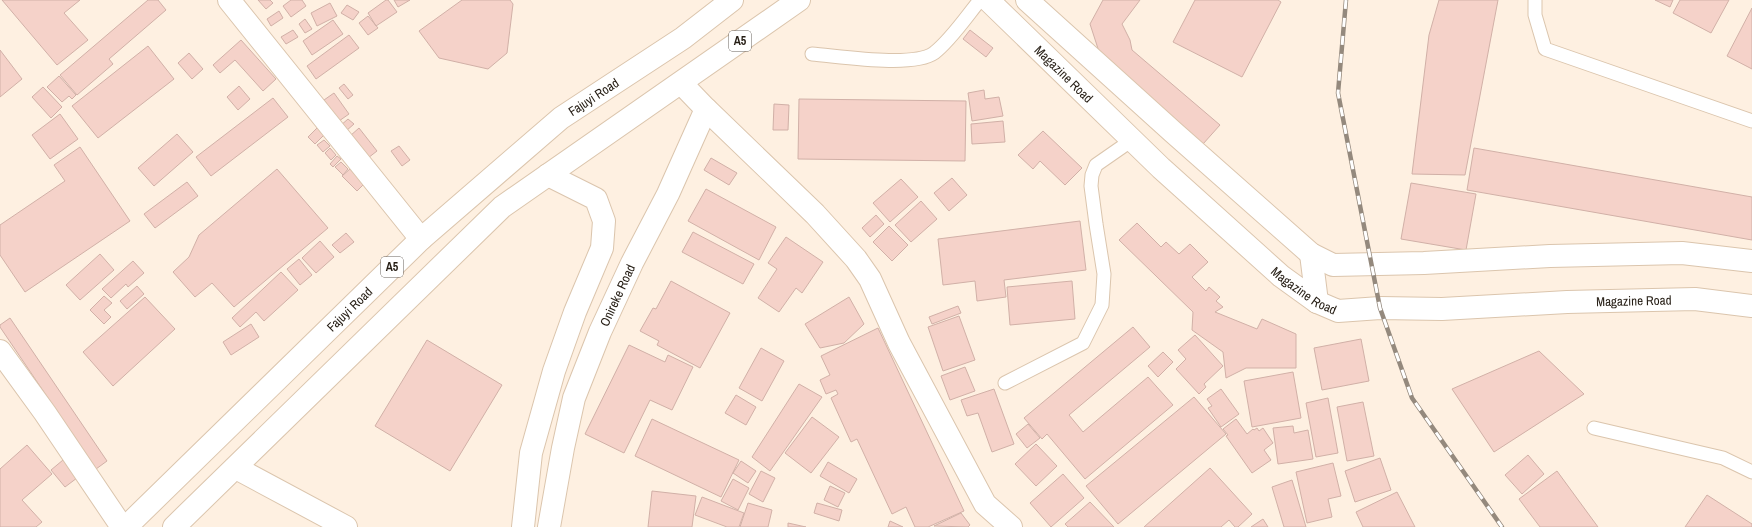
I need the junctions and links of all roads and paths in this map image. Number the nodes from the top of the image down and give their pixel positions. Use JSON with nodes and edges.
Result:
{"nodes":[{"id":1,"x":229,"y":0,"type":"edge"},
{"id":2,"x":732,"y":0,"type":"edge"},
{"id":3,"x":799,"y":0,"type":"edge"},
{"id":4,"x":980,"y":0,"type":"edge"},
{"id":5,"x":988,"y":0,"type":"edge"},
{"id":6,"x":1027,"y":0,"type":"edge"},
{"id":7,"x":1535,"y":0,"type":"edge"},
{"id":8,"x":812,"y":54,"type":"dead end"},
{"id":9,"x":681,"y":83,"type":"junction"},
{"id":10,"x":706,"y":109,"type":"junction"},
{"id":11,"x":1752,"y":121,"type":"edge"},
{"id":12,"x":1132,"y":140,"type":"junction"},
{"id":13,"x":548,"y":175,"type":"junction"},
{"id":14,"x":421,"y":239,"type":"junction"},
{"id":15,"x":1311,"y":254,"type":"junction"},
{"id":16,"x":1752,"y":261,"type":"edge"},
{"id":17,"x":1317,"y":302,"type":"junction"},
{"id":18,"x":1752,"y":306,"type":"edge"},
{"id":19,"x":0,"y":351,"type":"edge"},
{"id":20,"x":1005,"y":383,"type":"dead end"},
{"id":21,"x":1594,"y":428,"type":"dead end"},
{"id":22,"x":236,"y":468,"type":"junction"},
{"id":23,"x":1752,"y":472,"type":"edge"},
{"id":24,"x":122,"y":527,"type":"edge"},
{"id":25,"x":126,"y":527,"type":"edge"},
{"id":26,"x":174,"y":527,"type":"edge"},
{"id":27,"x":346,"y":527,"type":"edge"},
{"id":28,"x":523,"y":527,"type":"edge"},
{"id":29,"x":549,"y":527,"type":"edge"},
{"id":30,"x":1011,"y":527,"type":"edge"}],
"edges":[{"from":1,"to":14,"type":"main road"},
{"from":2,"to":14,"type":"main road","name":"Fajuyi Road","number":"A5"},
{"from":3,"to":9,"type":"main road","number":"A5"},
{"from":4,"to":8,"type":"lane"},
{"from":5,"to":12,"type":"main road","name":"Magazine Road"},
{"from":6,"to":15,"type":"main road"},
{"from":7,"to":11,"type":"lane"},
{"from":9,"to":10,"type":"main road"},
{"from":9,"to":13,"type":"main road","number":"A5"},
{"from":10,"to":29,"type":"main road","name":"Onireke Road"},
{"from":10,"to":30,"type":"main road"},
{"from":12,"to":17,"type":"main road","name":"Magazine Road"},
{"from":12,"to":20,"type":"lane"},
{"from":13,"to":22,"type":"main road","number":"A5"},
{"from":13,"to":28,"type":"main road"},
{"from":14,"to":25,"type":"main road","name":"Fajuyi Road","number":"A5"},
{"from":15,"to":16,"type":"main road"},
{"from":15,"to":17,"type":"main road"},
{"from":17,"to":18,"type":"main road","name":"Magazine Road"},
{"from":19,"to":24,"type":"main road"},
{"from":21,"to":23,"type":"lane"},
{"from":22,"to":26,"type":"main road","number":"A5"},
{"from":22,"to":27,"type":"main road"}]}
